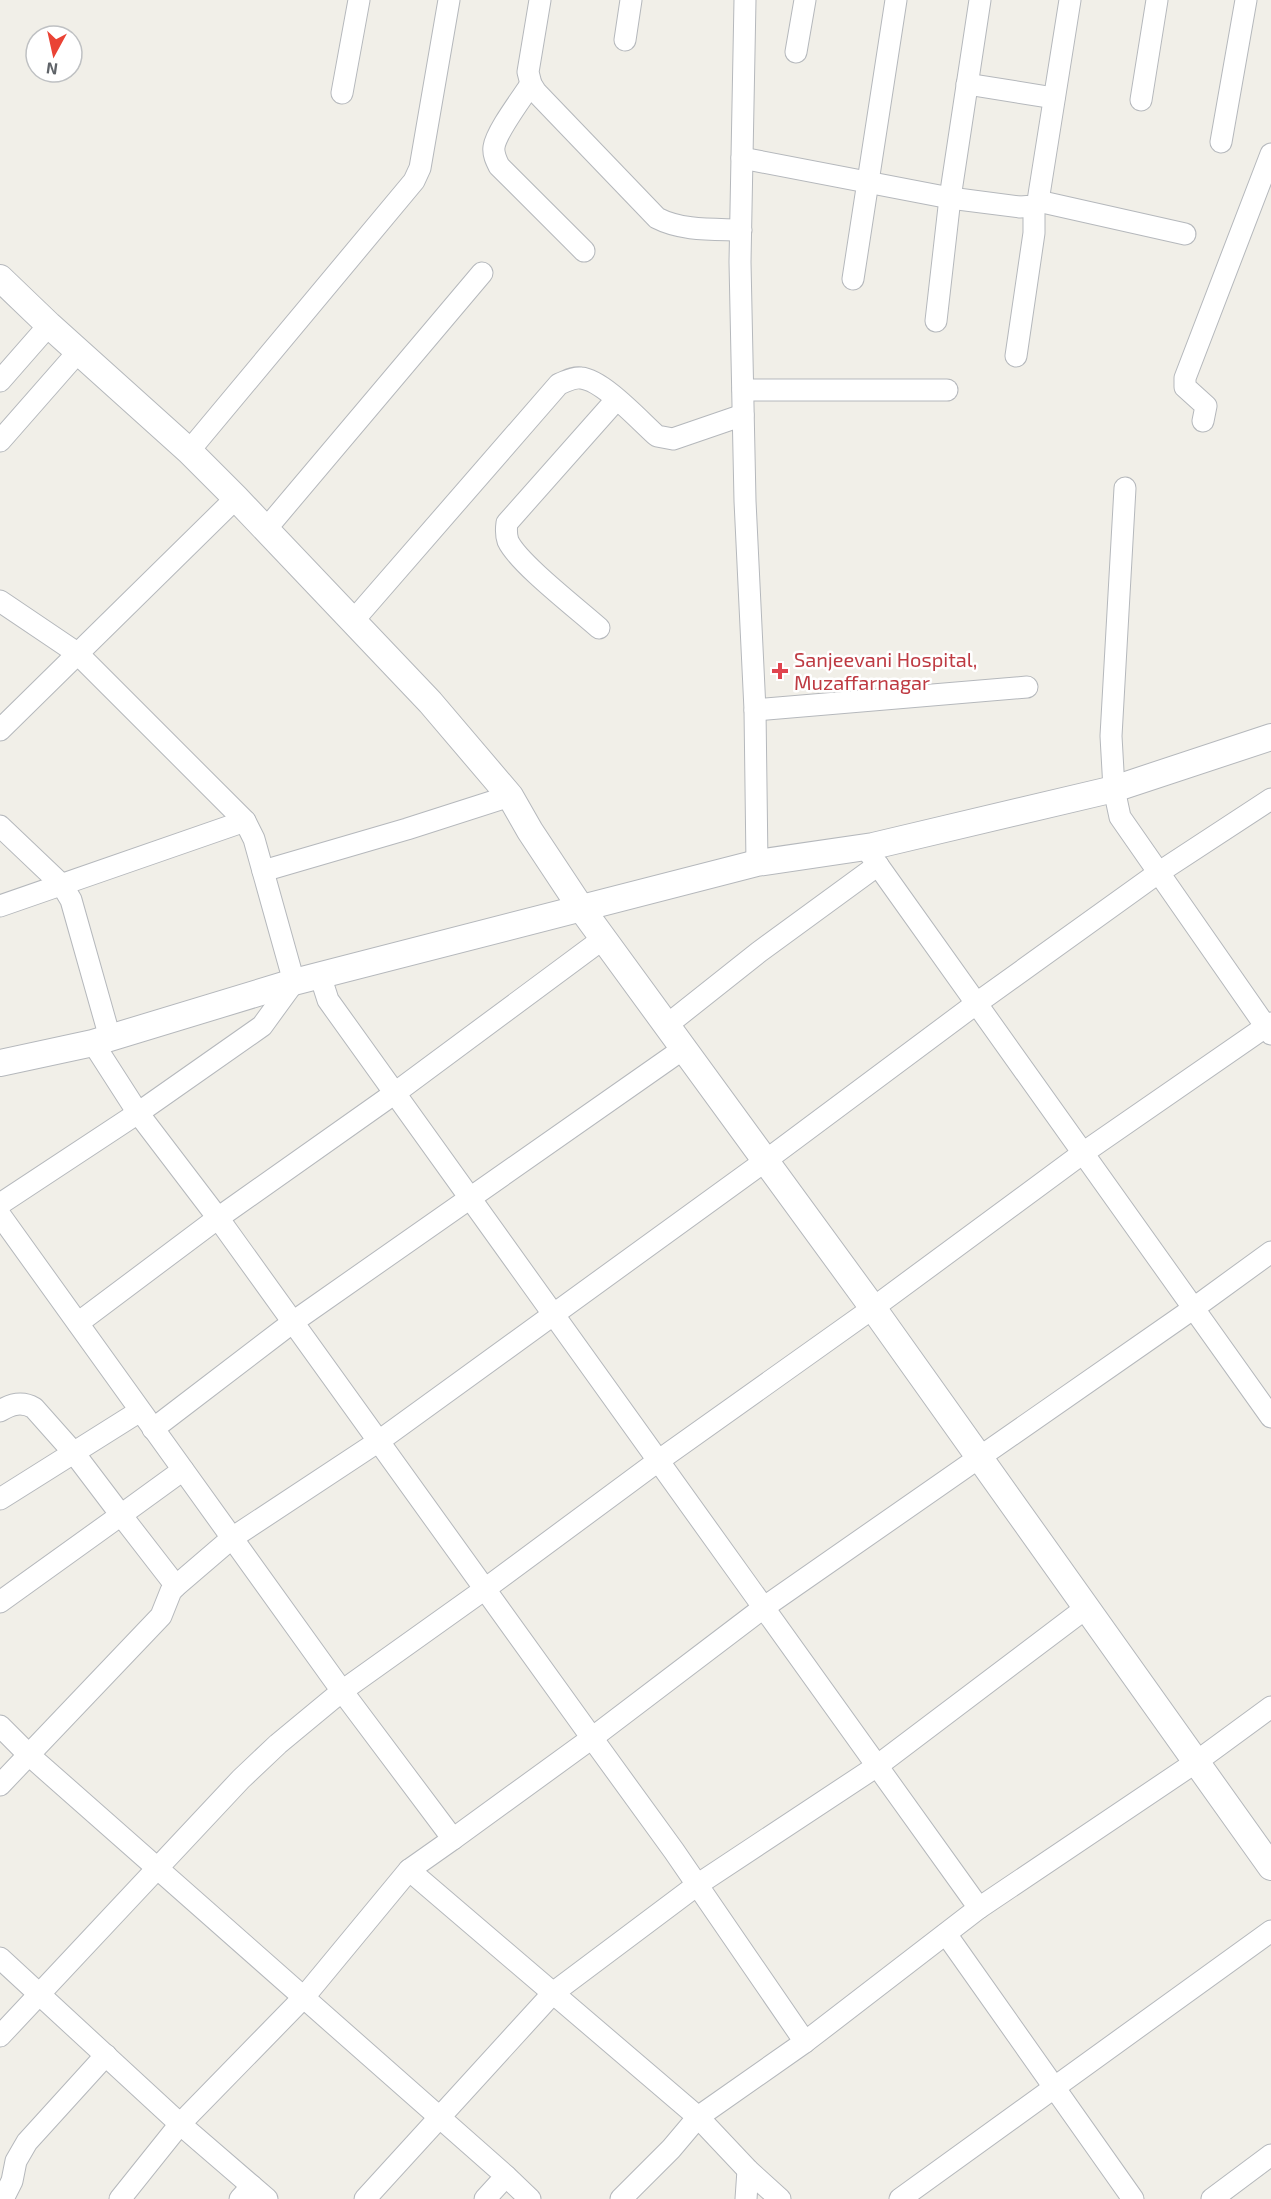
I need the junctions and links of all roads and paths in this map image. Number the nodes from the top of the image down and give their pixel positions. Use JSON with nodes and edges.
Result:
{"nodes":[{"id":1,"x":359,"y":0,"type":"edge"},
{"id":2,"x":449,"y":0,"type":"edge"},
{"id":3,"x":540,"y":0,"type":"edge"},
{"id":4,"x":632,"y":0,"type":"edge"},
{"id":5,"x":745,"y":0,"type":"edge"},
{"id":6,"x":805,"y":0,"type":"edge"},
{"id":7,"x":896,"y":0,"type":"edge"},
{"id":8,"x":980,"y":0,"type":"edge"},
{"id":9,"x":1070,"y":0,"type":"edge"},
{"id":10,"x":1157,"y":0,"type":"edge"},
{"id":11,"x":1246,"y":0,"type":"edge"},
{"id":12,"x":625,"y":40,"type":"dead end"},
{"id":13,"x":796,"y":52,"type":"dead end"},
{"id":14,"x":531,"y":84,"type":"junction"},
{"id":15,"x":967,"y":84,"type":"junction"},
{"id":16,"x":342,"y":93,"type":"dead end"},
{"id":17,"x":1054,"y":98,"type":"junction"},
{"id":18,"x":1141,"y":100,"type":"dead end"},
{"id":19,"x":1221,"y":142,"type":"dead end"},
{"id":20,"x":1271,"y":154,"type":"edge"},
{"id":21,"x":742,"y":158,"type":"junction"},
{"id":22,"x":867,"y":182,"type":"junction"},
{"id":23,"x":950,"y":198,"type":"junction"},
{"id":24,"x":1036,"y":204,"type":"junction"},
{"id":25,"x":741,"y":230,"type":"junction"},
{"id":26,"x":1185,"y":234,"type":"dead end"},
{"id":27,"x":584,"y":251,"type":"dead end"},
{"id":28,"x":482,"y":273,"type":"dead end"},
{"id":29,"x":0,"y":278,"type":"edge"},
{"id":30,"x":853,"y":279,"type":"dead end"},
{"id":31,"x":936,"y":321,"type":"dead end"},
{"id":32,"x":49,"y":325,"type":"junction"},
{"id":33,"x":78,"y":352,"type":"junction"},
{"id":34,"x":1016,"y":356,"type":"dead end"},
{"id":35,"x":0,"y":381,"type":"edge"},
{"id":36,"x":743,"y":390,"type":"junction"},
{"id":37,"x":947,"y":390,"type":"dead end"},
{"id":38,"x":616,"y":400,"type":"junction"},
{"id":39,"x":743,"y":415,"type":"junction"},
{"id":40,"x":1203,"y":421,"type":"dead end"},
{"id":41,"x":0,"y":441,"type":"edge"},
{"id":42,"x":189,"y":452,"type":"junction"},
{"id":43,"x":1125,"y":488,"type":"dead end"},
{"id":44,"x":236,"y":498,"type":"junction"},
{"id":45,"x":266,"y":529,"type":"junction"},
{"id":46,"x":0,"y":601,"type":"edge"},
{"id":47,"x":353,"y":621,"type":"junction"},
{"id":48,"x":599,"y":628,"type":"dead end"},
{"id":49,"x":77,"y":653,"type":"junction"},
{"id":50,"x":1027,"y":687,"type":"dead end"},
{"id":51,"x":755,"y":710,"type":"junction"},
{"id":52,"x":3,"y":721,"type":"edge"},
{"id":53,"x":1271,"y":737,"type":"edge"},
{"id":54,"x":1114,"y":789,"type":"junction"},
{"id":55,"x":510,"y":796,"type":"junction"},
{"id":56,"x":1271,"y":799,"type":"edge"},
{"id":57,"x":245,"y":821,"type":"junction"},
{"id":58,"x":0,"y":826,"type":"edge"},
{"id":59,"x":871,"y":856,"type":"junction"},
{"id":60,"x":757,"y":863,"type":"junction"},
{"id":61,"x":263,"y":871,"type":"junction"},
{"id":62,"x":1158,"y":873,"type":"junction"},
{"id":63,"x":62,"y":885,"type":"junction"},
{"id":64,"x":0,"y":906,"type":"edge"},
{"id":65,"x":581,"y":908,"type":"junction"},
{"id":66,"x":604,"y":938,"type":"junction"},
{"id":67,"x":320,"y":975,"type":"junction"},
{"id":68,"x":294,"y":982,"type":"junction"},
{"id":69,"x":977,"y":1003,"type":"junction"},
{"id":70,"x":667,"y":1025,"type":"junction"},
{"id":71,"x":1269,"y":1028,"type":"edge"},
{"id":72,"x":102,"y":1040,"type":"junction"},
{"id":73,"x":683,"y":1049,"type":"junction"},
{"id":74,"x":0,"y":1063,"type":"edge"},
{"id":75,"x":395,"y":1093,"type":"junction"},
{"id":76,"x":138,"y":1113,"type":"junction"},
{"id":77,"x":1083,"y":1153,"type":"junction"},
{"id":78,"x":765,"y":1161,"type":"junction"},
{"id":79,"x":470,"y":1198,"type":"junction"},
{"id":80,"x":0,"y":1204,"type":"edge"},
{"id":81,"x":0,"y":1215,"type":"edge"},
{"id":82,"x":218,"y":1218,"type":"junction"},
{"id":83,"x":1271,"y":1252,"type":"edge"},
{"id":84,"x":873,"y":1308,"type":"junction"},
{"id":85,"x":1194,"y":1308,"type":"junction"},
{"id":86,"x":553,"y":1314,"type":"junction"},
{"id":87,"x":293,"y":1322,"type":"junction"},
{"id":88,"x":78,"y":1323,"type":"junction"},
{"id":89,"x":0,"y":1411,"type":"edge"},
{"id":90,"x":141,"y":1411,"type":"junction"},
{"id":91,"x":1271,"y":1417,"type":"edge"},
{"id":92,"x":153,"y":1429,"type":"junction"},
{"id":93,"x":378,"y":1441,"type":"junction"},
{"id":94,"x":74,"y":1453,"type":"junction"},
{"id":95,"x":977,"y":1457,"type":"junction"},
{"id":96,"x":658,"y":1461,"type":"junction"},
{"id":97,"x":183,"y":1470,"type":"junction"},
{"id":98,"x":0,"y":1499,"type":"edge"},
{"id":99,"x":121,"y":1515,"type":"junction"},
{"id":100,"x":231,"y":1538,"type":"junction"},
{"id":101,"x":176,"y":1586,"type":"junction"},
{"id":102,"x":485,"y":1589,"type":"junction"},
{"id":103,"x":0,"y":1602,"type":"edge"},
{"id":104,"x":763,"y":1608,"type":"junction"},
{"id":105,"x":1086,"y":1608,"type":"junction"},
{"id":106,"x":342,"y":1691,"type":"junction"},
{"id":107,"x":1271,"y":1707,"type":"edge"},
{"id":108,"x":0,"y":1726,"type":"edge"},
{"id":109,"x":592,"y":1738,"type":"junction"},
{"id":110,"x":29,"y":1755,"type":"junction"},
{"id":111,"x":1196,"y":1762,"type":"junction"},
{"id":112,"x":877,"y":1766,"type":"junction"},
{"id":113,"x":0,"y":1785,"type":"edge"},
{"id":114,"x":453,"y":1839,"type":"junction"},
{"id":115,"x":1271,"y":1867,"type":"edge"},
{"id":116,"x":159,"y":1869,"type":"junction"},
{"id":117,"x":409,"y":1870,"type":"junction"},
{"id":118,"x":697,"y":1885,"type":"junction"},
{"id":119,"x":979,"y":1908,"type":"junction"},
{"id":120,"x":1271,"y":1931,"type":"edge"},
{"id":121,"x":946,"y":1934,"type":"junction"},
{"id":122,"x":0,"y":1958,"type":"edge"},
{"id":123,"x":40,"y":1993,"type":"junction"},
{"id":124,"x":553,"y":1993,"type":"junction"},
{"id":125,"x":304,"y":1997,"type":"junction"},
{"id":126,"x":0,"y":2036,"type":"edge"},
{"id":127,"x":805,"y":2042,"type":"junction"},
{"id":128,"x":106,"y":2055,"type":"junction"},
{"id":129,"x":1054,"y":2090,"type":"junction"},
{"id":130,"x":698,"y":2117,"type":"junction"},
{"id":131,"x":440,"y":2118,"type":"junction"},
{"id":132,"x":180,"y":2124,"type":"junction"},
{"id":133,"x":1271,"y":2155,"type":"edge"},
{"id":134,"x":747,"y":2170,"type":"junction"},
{"id":135,"x":506,"y":2176,"type":"junction"},
{"id":136,"x":253,"y":2195,"type":"edge"},
{"id":137,"x":3,"y":2199,"type":"edge"},
{"id":138,"x":120,"y":2199,"type":"edge"},
{"id":139,"x":365,"y":2199,"type":"edge"},
{"id":140,"x":485,"y":2199,"type":"edge"},
{"id":141,"x":530,"y":2199,"type":"edge"},
{"id":142,"x":621,"y":2199,"type":"edge"},
{"id":143,"x":746,"y":2199,"type":"edge"},
{"id":144,"x":780,"y":2199,"type":"edge"},
{"id":145,"x":900,"y":2199,"type":"edge"},
{"id":146,"x":1133,"y":2199,"type":"edge"},
{"id":147,"x":1212,"y":2199,"type":"edge"}],
"edges":[{"from":1,"to":16,"type":"street"},
{"from":2,"to":42,"type":"street"},
{"from":3,"to":14,"type":"street"},
{"from":4,"to":12,"type":"street"},
{"from":5,"to":21,"type":"street"},
{"from":6,"to":13,"type":"street"},
{"from":7,"to":22,"type":"street"},
{"from":8,"to":15,"type":"street"},
{"from":9,"to":17,"type":"street"},
{"from":10,"to":18,"type":"street"},
{"from":11,"to":19,"type":"street"},
{"from":14,"to":25,"type":"street"},
{"from":14,"to":27,"type":"street"},
{"from":15,"to":17,"type":"street"},
{"from":15,"to":23,"type":"street"},
{"from":17,"to":24,"type":"street"},
{"from":20,"to":40,"type":"street"},
{"from":21,"to":22,"type":"street"},
{"from":21,"to":25,"type":"street"},
{"from":22,"to":23,"type":"street"},
{"from":22,"to":30,"type":"street"},
{"from":23,"to":24,"type":"street"},
{"from":23,"to":31,"type":"street"},
{"from":24,"to":26,"type":"street"},
{"from":24,"to":34,"type":"street"},
{"from":25,"to":36,"type":"street"},
{"from":28,"to":45,"type":"street"},
{"from":29,"to":32,"type":"street"},
{"from":32,"to":33,"type":"street"},
{"from":32,"to":35,"type":"street"},
{"from":33,"to":41,"type":"street"},
{"from":33,"to":42,"type":"street"},
{"from":36,"to":37,"type":"street"},
{"from":36,"to":39,"type":"street"},
{"from":38,"to":39,"type":"street"},
{"from":38,"to":47,"type":"street"},
{"from":38,"to":48,"type":"street"},
{"from":39,"to":51,"type":"street"},
{"from":42,"to":44,"type":"street"},
{"from":43,"to":54,"type":"street"},
{"from":44,"to":45,"type":"street"},
{"from":44,"to":49,"type":"street"},
{"from":45,"to":47,"type":"street"},
{"from":46,"to":49,"type":"street"},
{"from":47,"to":55,"type":"street"},
{"from":49,"to":52,"type":"street"},
{"from":49,"to":57,"type":"street"},
{"from":50,"to":51,"type":"street"},
{"from":51,"to":60,"type":"street"},
{"from":53,"to":54,"type":"street"},
{"from":54,"to":59,"type":"street"},
{"from":54,"to":62,"type":"street"},
{"from":55,"to":61,"type":"street"},
{"from":55,"to":65,"type":"street"},
{"from":56,"to":62,"type":"street"},
{"from":57,"to":61,"type":"street"},
{"from":57,"to":63,"type":"street"},
{"from":58,"to":63,"type":"street"},
{"from":59,"to":60,"type":"street"},
{"from":59,"to":69,"type":"street"},
{"from":59,"to":70,"type":"street"},
{"from":60,"to":65,"type":"street"},
{"from":61,"to":68,"type":"street"},
{"from":62,"to":69,"type":"street"},
{"from":62,"to":71,"type":"street"},
{"from":63,"to":64,"type":"street"},
{"from":63,"to":72,"type":"street"},
{"from":65,"to":66,"type":"street"},
{"from":65,"to":67,"type":"street"},
{"from":66,"to":70,"type":"street"},
{"from":66,"to":75,"type":"street"},
{"from":67,"to":68,"type":"street"},
{"from":67,"to":75,"type":"street"},
{"from":68,"to":72,"type":"street"},
{"from":68,"to":76,"type":"street"},
{"from":69,"to":77,"type":"street"},
{"from":69,"to":78,"type":"street"},
{"from":70,"to":73,"type":"street"},
{"from":71,"to":77,"type":"street"},
{"from":72,"to":74,"type":"street"},
{"from":72,"to":76,"type":"street"},
{"from":73,"to":78,"type":"street"},
{"from":73,"to":79,"type":"street"},
{"from":75,"to":79,"type":"street"},
{"from":75,"to":82,"type":"street"},
{"from":76,"to":80,"type":"street"},
{"from":76,"to":82,"type":"street"},
{"from":77,"to":84,"type":"street"},
{"from":77,"to":85,"type":"street"},
{"from":78,"to":84,"type":"street"},
{"from":78,"to":86,"type":"street"},
{"from":79,"to":86,"type":"street"},
{"from":79,"to":87,"type":"street"},
{"from":81,"to":88,"type":"street"},
{"from":82,"to":87,"type":"street"},
{"from":82,"to":88,"type":"street"},
{"from":83,"to":85,"type":"street"},
{"from":84,"to":95,"type":"street"},
{"from":84,"to":96,"type":"street"},
{"from":85,"to":91,"type":"street"},
{"from":85,"to":95,"type":"street"},
{"from":86,"to":93,"type":"street"},
{"from":86,"to":96,"type":"street"},
{"from":87,"to":92,"type":"street"},
{"from":87,"to":93,"type":"street"},
{"from":88,"to":90,"type":"street"},
{"from":89,"to":94,"type":"street"},
{"from":90,"to":92,"type":"street"},
{"from":90,"to":94,"type":"street"},
{"from":92,"to":97,"type":"street"},
{"from":93,"to":100,"type":"street"},
{"from":93,"to":102,"type":"street"},
{"from":94,"to":98,"type":"street"},
{"from":94,"to":99,"type":"street"},
{"from":95,"to":104,"type":"street"},
{"from":95,"to":105,"type":"street"},
{"from":96,"to":102,"type":"street"},
{"from":96,"to":104,"type":"street"},
{"from":97,"to":99,"type":"street"},
{"from":97,"to":100,"type":"street"},
{"from":99,"to":101,"type":"street"},
{"from":99,"to":103,"type":"street"},
{"from":100,"to":101,"type":"street"},
{"from":100,"to":106,"type":"street"},
{"from":101,"to":110,"type":"street"},
{"from":102,"to":106,"type":"street"},
{"from":102,"to":109,"type":"street"},
{"from":104,"to":109,"type":"street"},
{"from":104,"to":112,"type":"street"},
{"from":105,"to":111,"type":"street"},
{"from":105,"to":112,"type":"street"},
{"from":106,"to":114,"type":"street"},
{"from":106,"to":116,"type":"street"},
{"from":107,"to":111,"type":"street"},
{"from":108,"to":110,"type":"street"},
{"from":109,"to":114,"type":"street"},
{"from":109,"to":118,"type":"street"},
{"from":110,"to":113,"type":"street"},
{"from":110,"to":116,"type":"street"},
{"from":111,"to":115,"type":"street"},
{"from":111,"to":119,"type":"street"},
{"from":112,"to":118,"type":"street"},
{"from":112,"to":119,"type":"street"},
{"from":114,"to":117,"type":"street"},
{"from":116,"to":123,"type":"street"},
{"from":116,"to":125,"type":"street"},
{"from":117,"to":124,"type":"street"},
{"from":117,"to":125,"type":"street"},
{"from":118,"to":124,"type":"street"},
{"from":118,"to":127,"type":"street"},
{"from":119,"to":121,"type":"street"},
{"from":120,"to":129,"type":"street"},
{"from":121,"to":127,"type":"street"},
{"from":121,"to":129,"type":"street"},
{"from":122,"to":123,"type":"street"},
{"from":123,"to":126,"type":"street"},
{"from":123,"to":128,"type":"street"},
{"from":124,"to":130,"type":"street"},
{"from":124,"to":131,"type":"street"},
{"from":125,"to":131,"type":"street"},
{"from":125,"to":132,"type":"street"},
{"from":127,"to":130,"type":"street"},
{"from":128,"to":132,"type":"street"},
{"from":128,"to":137,"type":"street"},
{"from":129,"to":145,"type":"street"},
{"from":129,"to":146,"type":"street"},
{"from":130,"to":134,"type":"street"},
{"from":130,"to":142,"type":"street"},
{"from":131,"to":135,"type":"street"},
{"from":131,"to":139,"type":"street"},
{"from":132,"to":136,"type":"street"},
{"from":132,"to":138,"type":"street"},
{"from":133,"to":147,"type":"street"},
{"from":134,"to":143,"type":"street"},
{"from":134,"to":144,"type":"street"},
{"from":135,"to":140,"type":"street"},
{"from":135,"to":141,"type":"street"}]}
